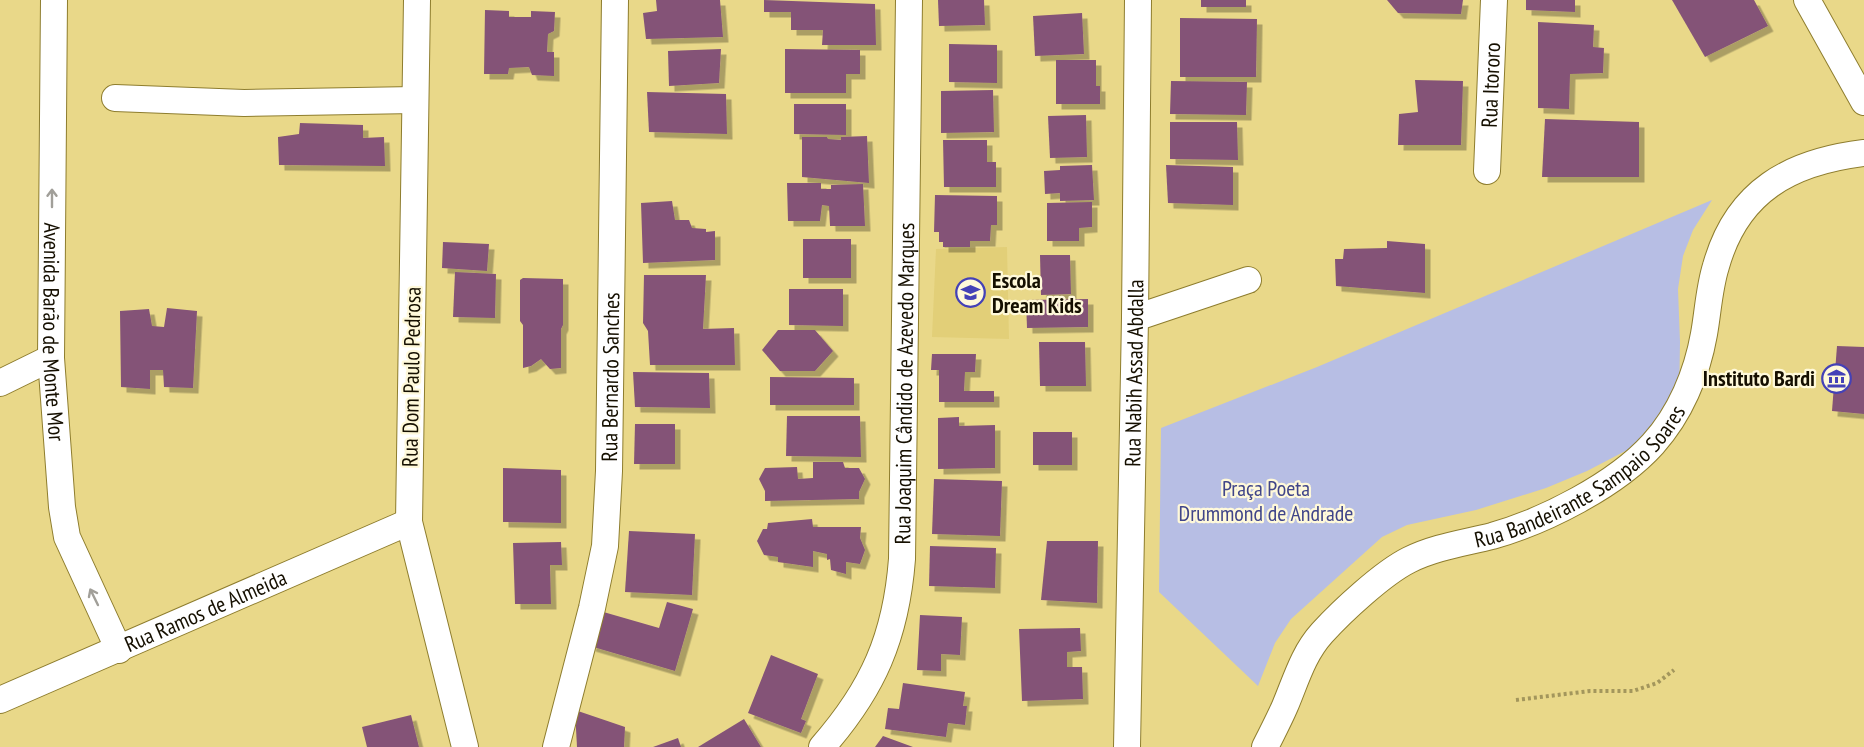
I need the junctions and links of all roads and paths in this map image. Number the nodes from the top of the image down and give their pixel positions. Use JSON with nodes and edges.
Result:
{"nodes":[{"id":1,"x":54,"y":0,"type":"edge"},
{"id":2,"x":417,"y":0,"type":"edge"},
{"id":3,"x":615,"y":0,"type":"edge"},
{"id":4,"x":909,"y":0,"type":"edge"},
{"id":5,"x":1138,"y":0,"type":"edge"},
{"id":6,"x":1494,"y":0,"type":"edge"},
{"id":7,"x":1807,"y":0,"type":"edge"},
{"id":8,"x":115,"y":98,"type":"dead end"},
{"id":9,"x":415,"y":100,"type":"junction"},
{"id":10,"x":1864,"y":102,"type":"edge"},
{"id":11,"x":1864,"y":153,"type":"edge"},
{"id":12,"x":1487,"y":171,"type":"dead end"},
{"id":13,"x":1248,"y":280,"type":"dead end"},
{"id":14,"x":1135,"y":318,"type":"junction"},
{"id":15,"x":51,"y":358,"type":"junction"},
{"id":16,"x":0,"y":382,"type":"edge"},
{"id":17,"x":409,"y":522,"type":"junction"},
{"id":18,"x":119,"y":650,"type":"junction"},
{"id":19,"x":1674,"y":670,"type":"dead end"},
{"id":20,"x":0,"y":700,"type":"edge"},
{"id":21,"x":1516,"y":700,"type":"dead end"},
{"id":22,"x":465,"y":747,"type":"edge"},
{"id":23,"x":556,"y":747,"type":"edge"},
{"id":24,"x":822,"y":747,"type":"edge"},
{"id":25,"x":1126,"y":747,"type":"edge"},
{"id":26,"x":1265,"y":747,"type":"edge"}],
"edges":[{"from":15,"to":1,"type":"street","name":"Avenida Barão de Monte Mor","one_way":true},
{"from":2,"to":9,"type":"street","name":"Rua Dom Paulo Pedrosa"},
{"from":3,"to":23,"type":"street","name":"Rua Bernardo Sanches"},
{"from":4,"to":24,"type":"street","name":"Rua Joaquim Cândido de Azevedo Marques"},
{"from":5,"to":14,"type":"street","name":"Rua Nabih Assad Abdalla"},
{"from":6,"to":12,"type":"street","name":"Rua Itororo"},
{"from":7,"to":10,"type":"street"},
{"from":8,"to":9,"type":"street"},
{"from":9,"to":17,"type":"street","name":"Rua Dom Paulo Pedrosa"},
{"from":11,"to":26,"type":"street","name":"Rua Bandeirante Sampaio Soares"},
{"from":13,"to":14,"type":"street"},
{"from":14,"to":25,"type":"street","name":"Rua Nabih Assad Abdalla"},
{"from":15,"to":16,"type":"street"},
{"from":18,"to":15,"type":"street","name":"Avenida Barão de Monte Mor","one_way":true},
{"from":17,"to":18,"type":"street","name":"Rua Ramos de Almeida"},
{"from":17,"to":22,"type":"street","name":"Rua Dom Paulo Pedrosa"},
{"from":18,"to":20,"type":"street","name":"Rua Ramos de Almeida"},
{"from":19,"to":21,"type":"path"}]}
